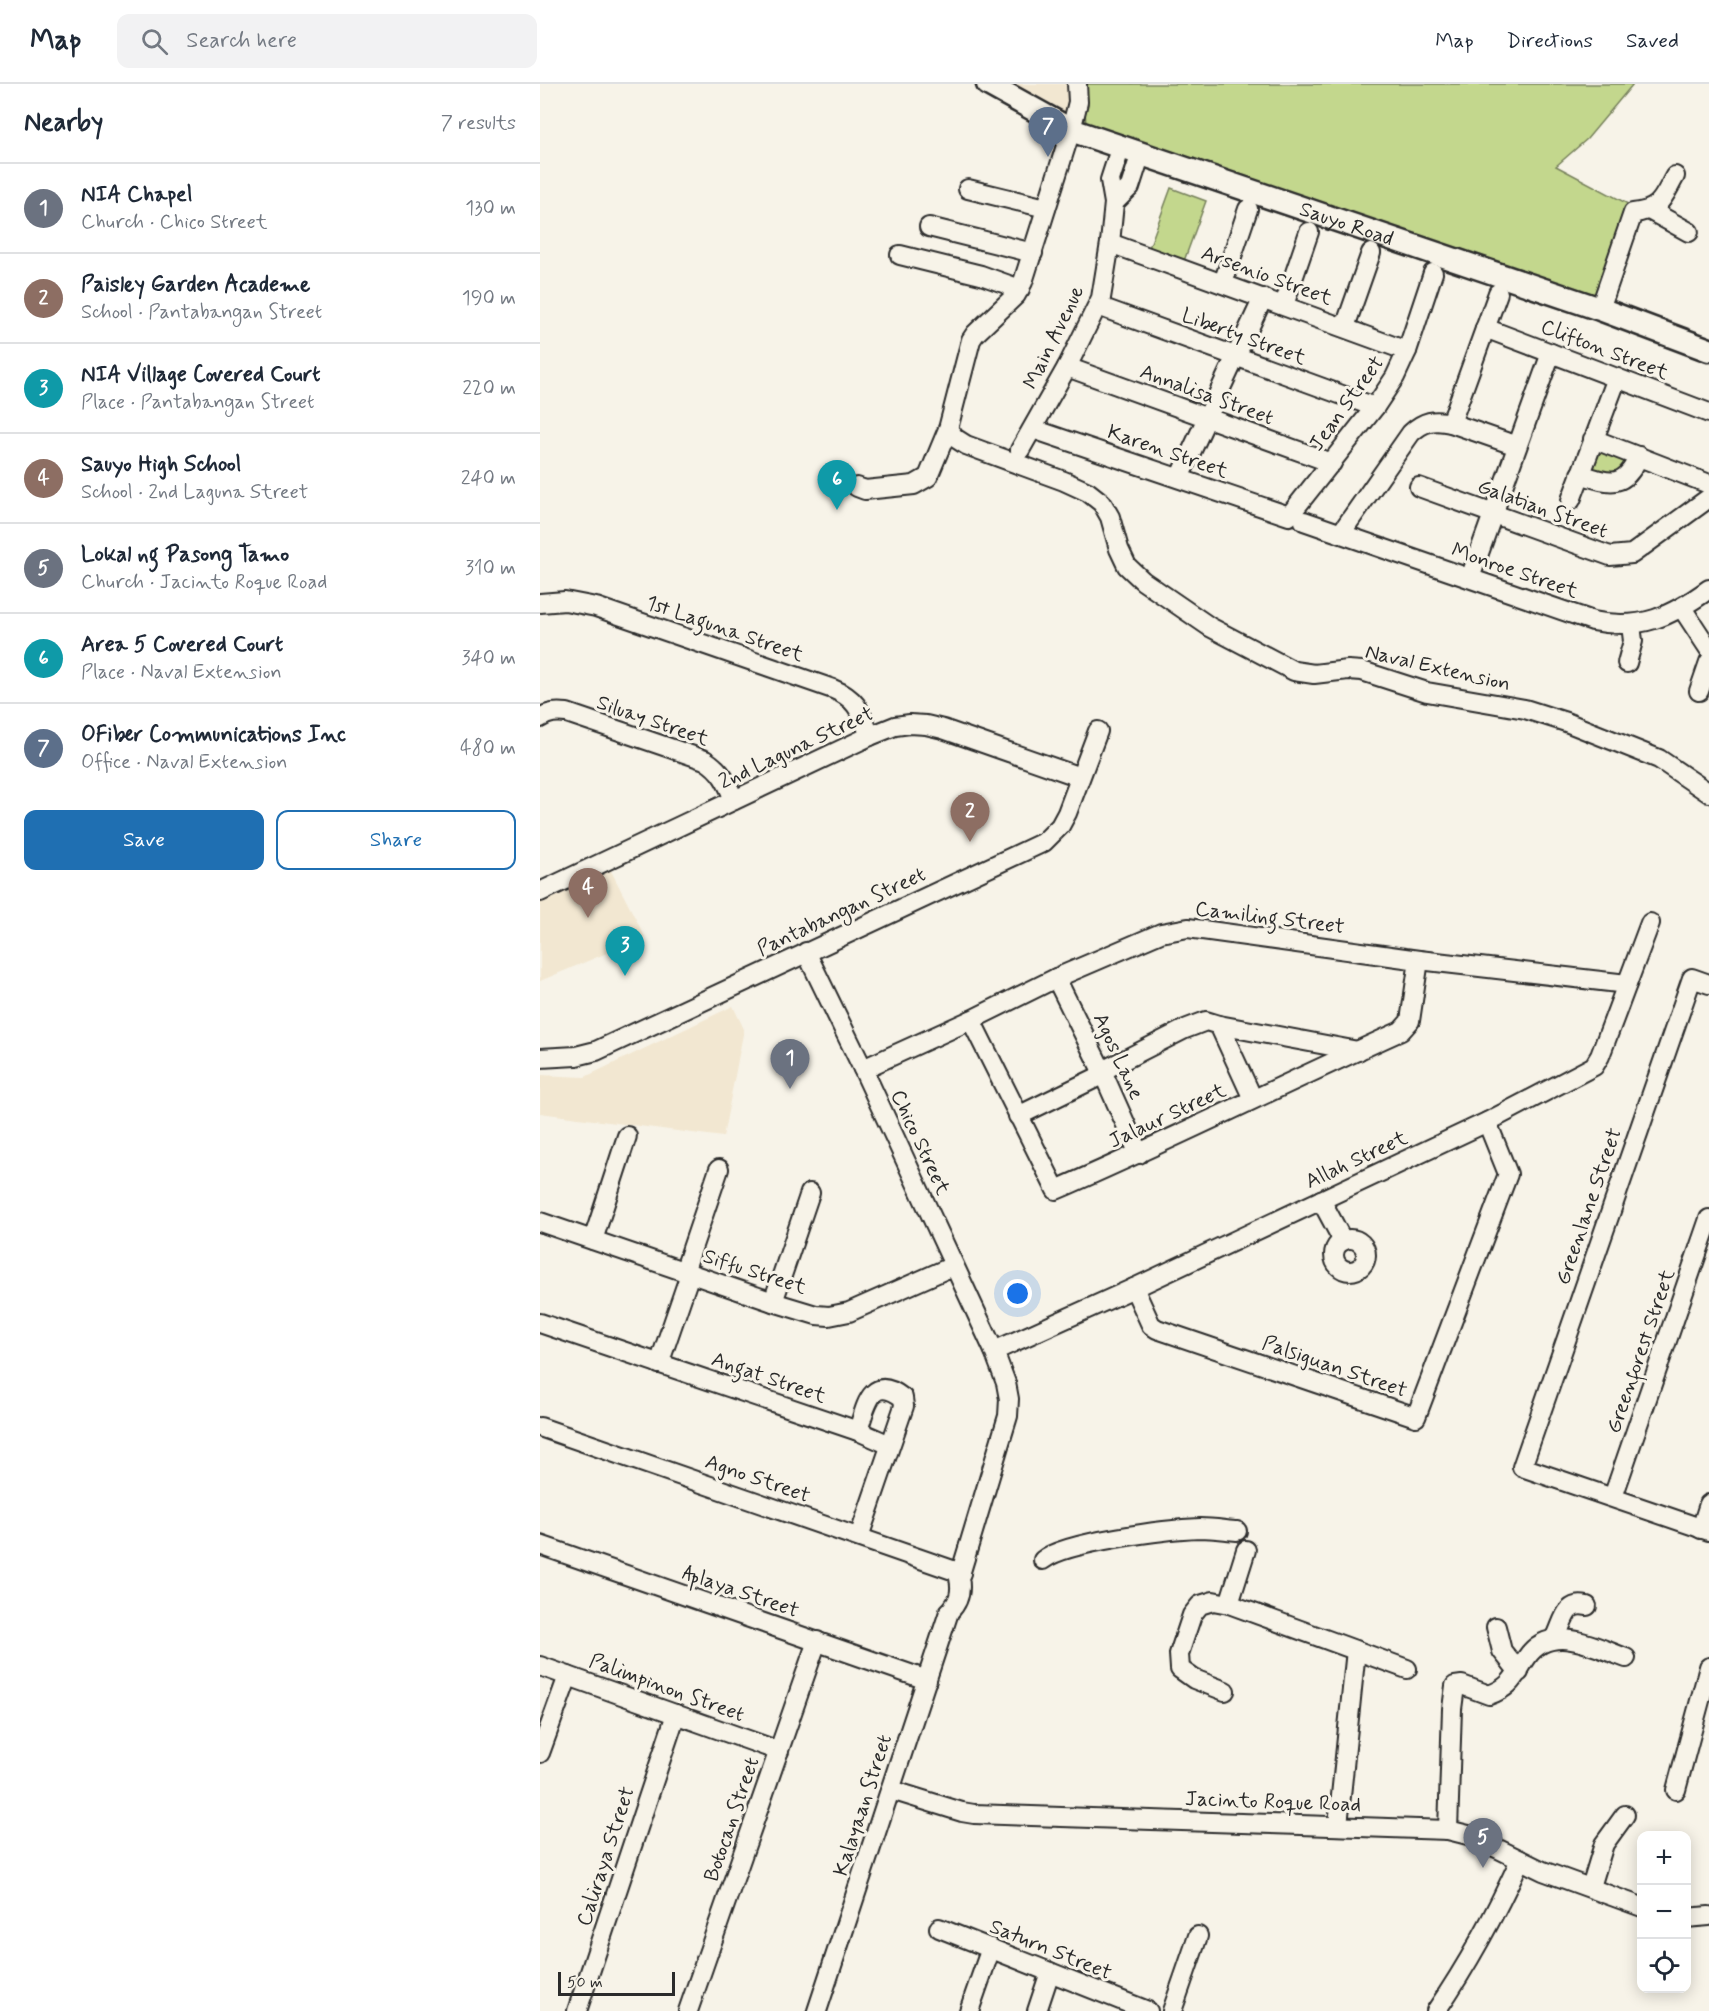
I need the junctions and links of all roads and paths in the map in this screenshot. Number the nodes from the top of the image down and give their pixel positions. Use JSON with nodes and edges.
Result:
{"nodes":[{"id":1,"x":988,"y":84,"type":"edge"},
{"id":2,"x":1077,"y":84,"type":"edge"},
{"id":3,"x":1071,"y":129,"type":"junction"},
{"id":4,"x":1131,"y":150,"type":"junction"},
{"id":5,"x":1675,"y":176,"type":"dead end"},
{"id":6,"x":968,"y":189,"type":"dead end"},
{"id":7,"x":1046,"y":208,"type":"junction"},
{"id":8,"x":1248,"y":209,"type":"dead end"},
{"id":9,"x":1651,"y":211,"type":"junction"},
{"id":10,"x":929,"y":227,"type":"dead end"},
{"id":11,"x":1309,"y":232,"type":"dead end"},
{"id":12,"x":1689,"y":232,"type":"dead end"},
{"id":13,"x":1110,"y":243,"type":"junction"},
{"id":14,"x":1033,"y":253,"type":"junction"},
{"id":15,"x":1371,"y":253,"type":"dead end"},
{"id":16,"x":900,"y":255,"type":"dead end"},
{"id":17,"x":1433,"y":273,"type":"dead end"},
{"id":18,"x":1223,"y":283,"type":"junction"},
{"id":19,"x":1020,"y":289,"type":"junction"},
{"id":20,"x":1497,"y":293,"type":"dead end"},
{"id":21,"x":1263,"y":298,"type":"junction"},
{"id":22,"x":1284,"y":305,"type":"junction"},
{"id":23,"x":1098,"y":306,"type":"junction"},
{"id":24,"x":1600,"y":309,"type":"junction"},
{"id":25,"x":1345,"y":327,"type":"junction"},
{"id":26,"x":1485,"y":328,"type":"junction"},
{"id":27,"x":1709,"y":350,"type":"edge"},
{"id":28,"x":1407,"y":351,"type":"junction"},
{"id":29,"x":1551,"y":353,"type":"junction"},
{"id":30,"x":1236,"y":356,"type":"junction"},
{"id":31,"x":1067,"y":367,"type":"junction"},
{"id":32,"x":1617,"y":378,"type":"junction"},
{"id":33,"x":1375,"y":407,"type":"junction"},
{"id":34,"x":1709,"y":413,"type":"edge"},
{"id":35,"x":1207,"y":418,"type":"junction"},
{"id":36,"x":1451,"y":423,"type":"junction"},
{"id":37,"x":948,"y":429,"type":"junction"},
{"id":38,"x":1033,"y":429,"type":"junction"},
{"id":39,"x":1593,"y":439,"type":"junction"},
{"id":40,"x":1517,"y":446,"type":"junction"},
{"id":41,"x":1020,"y":450,"type":"dead end"},
{"id":42,"x":1640,"y":456,"type":"junction"},
{"id":43,"x":1332,"y":463,"type":"junction"},
{"id":44,"x":1581,"y":474,"type":"junction"},
{"id":45,"x":1179,"y":478,"type":"junction"},
{"id":46,"x":1709,"y":484,"type":"edge"},
{"id":47,"x":857,"y":487,"type":"dead end"},
{"id":48,"x":1419,"y":487,"type":"dead end"},
{"id":49,"x":1709,"y":498,"type":"edge"},
{"id":50,"x":1571,"y":501,"type":"dead end"},
{"id":51,"x":1493,"y":514,"type":"junction"},
{"id":52,"x":1297,"y":518,"type":"junction"},
{"id":53,"x":1341,"y":533,"type":"junction"},
{"id":54,"x":1470,"y":578,"type":"junction"},
{"id":55,"x":1709,"y":589,"type":"edge"},
{"id":56,"x":540,"y":603,"type":"edge"},
{"id":57,"x":1682,"y":608,"type":"junction"},
{"id":58,"x":1631,"y":625,"type":"junction"},
{"id":59,"x":1709,"y":649,"type":"edge"},
{"id":60,"x":1709,"y":662,"type":"edge"},
{"id":61,"x":1627,"y":663,"type":"dead end"},
{"id":62,"x":1700,"y":691,"type":"dead end"},
{"id":63,"x":540,"y":718,"type":"edge"},
{"id":64,"x":1098,"y":732,"type":"dead end"},
{"id":65,"x":870,"y":736,"type":"junction"},
{"id":66,"x":1080,"y":777,"type":"junction"},
{"id":67,"x":1709,"y":793,"type":"edge"},
{"id":68,"x":734,"y":800,"type":"junction"},
{"id":69,"x":540,"y":892,"type":"edge"},
{"id":70,"x":1650,"y":923,"type":"dead end"},
{"id":71,"x":806,"y":952,"type":"junction"},
{"id":72,"x":1419,"y":960,"type":"junction"},
{"id":73,"x":1056,"y":978,"type":"junction"},
{"id":74,"x":1627,"y":984,"type":"junction"},
{"id":75,"x":1709,"y":984,"type":"edge"},
{"id":76,"x":971,"y":1020,"type":"junction"},
{"id":77,"x":1219,"y":1025,"type":"junction"},
{"id":78,"x":1358,"y":1050,"type":"junction"},
{"id":79,"x":540,"y":1058,"type":"edge"},
{"id":80,"x":863,"y":1069,"type":"junction"},
{"id":81,"x":1103,"y":1072,"type":"junction"},
{"id":82,"x":1253,"y":1099,"type":"junction"},
{"id":83,"x":1018,"y":1116,"type":"junction"},
{"id":84,"x":1487,"y":1122,"type":"junction"},
{"id":85,"x":627,"y":1136,"type":"dead end"},
{"id":86,"x":1139,"y":1154,"type":"junction"},
{"id":87,"x":719,"y":1169,"type":"dead end"},
{"id":88,"x":810,"y":1193,"type":"dead end"},
{"id":89,"x":1321,"y":1200,"type":"junction"},
{"id":90,"x":1709,"y":1219,"type":"edge"},
{"id":91,"x":540,"y":1222,"type":"edge"},
{"id":92,"x":593,"y":1240,"type":"junction"},
{"id":93,"x":1342,"y":1241,"type":"dead end"},
{"id":94,"x":953,"y":1266,"type":"junction"},
{"id":95,"x":687,"y":1273,"type":"junction"},
{"id":96,"x":1134,"y":1288,"type":"junction"},
{"id":97,"x":773,"y":1302,"type":"junction"},
{"id":98,"x":540,"y":1323,"type":"edge"},
{"id":99,"x":994,"y":1351,"type":"junction"},
{"id":100,"x":659,"y":1364,"type":"junction"},
{"id":101,"x":540,"y":1426,"type":"edge"},
{"id":102,"x":858,"y":1431,"type":"junction"},
{"id":103,"x":890,"y":1445,"type":"junction"},
{"id":104,"x":1613,"y":1497,"type":"junction"},
{"id":105,"x":1709,"y":1504,"type":"edge"},
{"id":106,"x":1705,"y":1530,"type":"edge"},
{"id":107,"x":1237,"y":1531,"type":"dead end"},
{"id":108,"x":859,"y":1538,"type":"junction"},
{"id":109,"x":540,"y":1545,"type":"edge"},
{"id":110,"x":1246,"y":1550,"type":"dead end"},
{"id":111,"x":1043,"y":1560,"type":"dead end"},
{"id":112,"x":960,"y":1575,"type":"junction"},
{"id":113,"x":1229,"y":1604,"type":"junction"},
{"id":114,"x":1587,"y":1606,"type":"dead end"},
{"id":115,"x":1496,"y":1627,"type":"dead end"},
{"id":116,"x":1556,"y":1637,"type":"junction"},
{"id":117,"x":817,"y":1641,"type":"junction"},
{"id":118,"x":1356,"y":1650,"type":"junction"},
{"id":119,"x":1626,"y":1658,"type":"dead end"},
{"id":120,"x":540,"y":1666,"type":"edge"},
{"id":121,"x":1709,"y":1667,"type":"edge"},
{"id":122,"x":1407,"y":1669,"type":"dead end"},
{"id":123,"x":1519,"y":1672,"type":"junction"},
{"id":124,"x":568,"y":1676,"type":"junction"},
{"id":125,"x":927,"y":1680,"type":"junction"},
{"id":126,"x":1225,"y":1691,"type":"dead end"},
{"id":127,"x":676,"y":1714,"type":"junction"},
{"id":128,"x":541,"y":1748,"type":"edge"},
{"id":129,"x":778,"y":1751,"type":"junction"},
{"id":130,"x":891,"y":1790,"type":"junction"},
{"id":131,"x":1676,"y":1790,"type":"dead end"},
{"id":132,"x":1625,"y":1815,"type":"dead end"},
{"id":133,"x":1338,"y":1825,"type":"junction"},
{"id":134,"x":1448,"y":1830,"type":"junction"},
{"id":135,"x":1520,"y":1860,"type":"junction"},
{"id":136,"x":1591,"y":1887,"type":"junction"},
{"id":137,"x":1709,"y":1899,"type":"edge"},
{"id":138,"x":1637,"y":1905,"type":"edge"},
{"id":139,"x":1698,"y":1917,"type":"edge"},
{"id":140,"x":939,"y":1928,"type":"dead end"},
{"id":141,"x":1198,"y":1936,"type":"dead end"},
{"id":142,"x":991,"y":1948,"type":"junction"},
{"id":143,"x":1050,"y":1972,"type":"junction"},
{"id":144,"x":1101,"y":2002,"type":"edge"},
{"id":145,"x":577,"y":2011,"type":"edge"},
{"id":146,"x":688,"y":2011,"type":"edge"},
{"id":147,"x":817,"y":2011,"type":"edge"},
{"id":148,"x":969,"y":2011,"type":"edge"},
{"id":149,"x":1037,"y":2011,"type":"edge"},
{"id":150,"x":1148,"y":2011,"type":"edge"},
{"id":151,"x":1172,"y":2011,"type":"edge"},
{"id":152,"x":1436,"y":2011,"type":"edge"}],
"edges":[{"from":1,"to":3,"type":"main road","name":"Sauyo Road"},
{"from":2,"to":3,"type":"street"},
{"from":3,"to":4,"type":"main road","name":"Sauyo Road"},
{"from":3,"to":7,"type":"street"},
{"from":4,"to":13,"type":"street","name":"Main Avenue"},
{"from":4,"to":24,"type":"main road","name":"Sauyo Road"},
{"from":5,"to":9,"type":"street"},
{"from":6,"to":7,"type":"street"},
{"from":7,"to":14,"type":"street"},
{"from":8,"to":18,"type":"street"},
{"from":9,"to":12,"type":"street"},
{"from":9,"to":24,"type":"street"},
{"from":10,"to":14,"type":"street"},
{"from":11,"to":22,"type":"street"},
{"from":13,"to":18,"type":"street","name":"Arsenio Street"},
{"from":13,"to":23,"type":"street","name":"Main Avenue"},
{"from":14,"to":19,"type":"street"},
{"from":15,"to":25,"type":"street"},
{"from":16,"to":19,"type":"street"},
{"from":17,"to":28,"type":"street","name":"Jean Street"},
{"from":18,"to":21,"type":"street","name":"Arsenio Street"},
{"from":19,"to":37,"type":"street"},
{"from":20,"to":26,"type":"street"},
{"from":21,"to":22,"type":"street","name":"Arsenio Street"},
{"from":21,"to":30,"type":"street"},
{"from":22,"to":25,"type":"street","name":"Arsenio Street"},
{"from":23,"to":30,"type":"street","name":"Liberty Street"},
{"from":23,"to":31,"type":"street","name":"Main Avenue"},
{"from":24,"to":27,"type":"main road","name":"Sauyo Road"},
{"from":25,"to":28,"type":"street","name":"Arsenio Street"},
{"from":26,"to":29,"type":"street","name":"Clifton Street"},
{"from":26,"to":36,"type":"street"},
{"from":28,"to":33,"type":"street","name":"Jean Street"},
{"from":29,"to":32,"type":"street","name":"Clifton Street"},
{"from":29,"to":40,"type":"street"},
{"from":30,"to":33,"type":"street","name":"Liberty Street"},
{"from":30,"to":35,"type":"street"},
{"from":31,"to":35,"type":"street","name":"Annalisa Street"},
{"from":31,"to":38,"type":"street","name":"Main Avenue"},
{"from":32,"to":34,"type":"street","name":"Clifton Street"},
{"from":32,"to":39,"type":"street"},
{"from":33,"to":43,"type":"street","name":"Jean Street"},
{"from":35,"to":43,"type":"street","name":"Annalisa Street"},
{"from":35,"to":45,"type":"street"},
{"from":36,"to":40,"type":"street"},
{"from":36,"to":53,"type":"street"},
{"from":37,"to":47,"type":"street"},
{"from":37,"to":67,"type":"street","name":"Naval Extension"},
{"from":38,"to":41,"type":"street","name":"Main Avenue"},
{"from":38,"to":45,"type":"street","name":"Karen Street"},
{"from":39,"to":42,"type":"street"},
{"from":39,"to":44,"type":"street"},
{"from":40,"to":51,"type":"street"},
{"from":42,"to":44,"type":"street"},
{"from":42,"to":46,"type":"street"},
{"from":43,"to":52,"type":"street","name":"Jean Street"},
{"from":44,"to":50,"type":"street"},
{"from":45,"to":52,"type":"street","name":"Karen Street"},
{"from":48,"to":51,"type":"street","name":"Galatian Street"},
{"from":49,"to":51,"type":"street","name":"Galatian Street"},
{"from":51,"to":54,"type":"street"},
{"from":52,"to":53,"type":"street","name":"Monroe Street"},
{"from":53,"to":54,"type":"street","name":"Monroe Street"},
{"from":54,"to":58,"type":"street","name":"Monroe Street"},
{"from":55,"to":57,"type":"street","name":"Monroe Street"},
{"from":56,"to":65,"type":"street","name":"1st Laguna Street"},
{"from":57,"to":58,"type":"street","name":"Monroe Street"},
{"from":57,"to":59,"type":"street"},
{"from":58,"to":61,"type":"street"},
{"from":60,"to":62,"type":"street"},
{"from":63,"to":68,"type":"street","name":"Siluay Street"},
{"from":64,"to":66,"type":"street","name":"Pantabangan Street"},
{"from":65,"to":66,"type":"street","name":"2nd Laguna Street"},
{"from":65,"to":68,"type":"street","name":"2nd Laguna Street"},
{"from":66,"to":71,"type":"street","name":"Pantabangan Street"},
{"from":68,"to":69,"type":"street","name":"2nd Laguna Street"},
{"from":70,"to":74,"type":"street","name":"Allah Street"},
{"from":71,"to":79,"type":"street","name":"Pantabangan Street"},
{"from":71,"to":80,"type":"street","name":"Chico Street"},
{"from":72,"to":73,"type":"street","name":"Camiling Street"},
{"from":72,"to":74,"type":"street","name":"Camiling Street"},
{"from":72,"to":78,"type":"street","name":"Jalaur Street"},
{"from":73,"to":76,"type":"street","name":"Camiling Street"},
{"from":73,"to":81,"type":"street","name":"Agos Lane"},
{"from":74,"to":84,"type":"street","name":"Allah Street"},
{"from":75,"to":104,"type":"street","name":"Greenlane Street"},
{"from":76,"to":80,"type":"street","name":"Camiling Street"},
{"from":76,"to":83,"type":"street","name":"Jalaur Street"},
{"from":77,"to":78,"type":"street"},
{"from":77,"to":81,"type":"street"},
{"from":77,"to":82,"type":"street"},
{"from":78,"to":82,"type":"street","name":"Jalaur Street"},
{"from":80,"to":94,"type":"street","name":"Chico Street"},
{"from":81,"to":83,"type":"street"},
{"from":81,"to":86,"type":"street","name":"Agos Lane"},
{"from":82,"to":86,"type":"street","name":"Jalaur Street"},
{"from":83,"to":86,"type":"street","name":"Jalaur Street"},
{"from":84,"to":89,"type":"street","name":"Allah Street"},
{"from":84,"to":96,"type":"street","name":"Palsiguan Street"},
{"from":85,"to":92,"type":"street"},
{"from":87,"to":95,"type":"street"},
{"from":88,"to":97,"type":"street"},
{"from":89,"to":93,"type":"street"},
{"from":89,"to":96,"type":"street","name":"Allah Street"},
{"from":90,"to":104,"type":"street","name":"Greenforest Street"},
{"from":91,"to":92,"type":"street","name":"Siffu Street"},
{"from":92,"to":95,"type":"street","name":"Siffu Street"},
{"from":94,"to":97,"type":"street","name":"Siffu Street"},
{"from":94,"to":99,"type":"street","name":"Chico Street"},
{"from":95,"to":97,"type":"street","name":"Siffu Street"},
{"from":95,"to":100,"type":"street"},
{"from":96,"to":99,"type":"street","name":"Allah Street"},
{"from":98,"to":100,"type":"street","name":"Angat Street"},
{"from":99,"to":112,"type":"street","name":"Kalayaan Street"},
{"from":100,"to":102,"type":"street","name":"Angat Street"},
{"from":101,"to":108,"type":"street","name":"Agno Street"},
{"from":102,"to":103,"type":"street","name":"Angat Street"},
{"from":102,"to":103,"type":"street"},
{"from":103,"to":108,"type":"street"},
{"from":104,"to":106,"type":"street"},
{"from":105,"to":106,"type":"street"},
{"from":107,"to":111,"type":"street"},
{"from":108,"to":112,"type":"street","name":"Agno Street"},
{"from":109,"to":117,"type":"street","name":"Aplaya Street"},
{"from":110,"to":113,"type":"street"},
{"from":112,"to":125,"type":"street","name":"Kalayaan Street"},
{"from":113,"to":118,"type":"street"},
{"from":113,"to":126,"type":"street"},
{"from":114,"to":116,"type":"street"},
{"from":115,"to":123,"type":"street"},
{"from":116,"to":119,"type":"street"},
{"from":116,"to":123,"type":"street"},
{"from":117,"to":125,"type":"street","name":"Aplaya Street"},
{"from":117,"to":129,"type":"street","name":"Botocan Street"},
{"from":118,"to":122,"type":"street"},
{"from":118,"to":133,"type":"street"},
{"from":120,"to":124,"type":"street","name":"Palimpinon Street"},
{"from":121,"to":131,"type":"street"},
{"from":123,"to":134,"type":"street"},
{"from":124,"to":127,"type":"street","name":"Palimpinon Street"},
{"from":124,"to":128,"type":"street"},
{"from":125,"to":130,"type":"street","name":"Kalayaan Street"},
{"from":127,"to":129,"type":"street","name":"Palimpinon Street"},
{"from":127,"to":145,"type":"street","name":"Caliraya Street"},
{"from":129,"to":146,"type":"street","name":"Botocan Street"},
{"from":130,"to":133,"type":"street","name":"Jacinto Roque Road"},
{"from":130,"to":147,"type":"street","name":"Kalayaan Street"},
{"from":132,"to":136,"type":"street"},
{"from":133,"to":134,"type":"street","name":"Jacinto Roque Road"},
{"from":134,"to":135,"type":"street","name":"Jacinto Roque Road"},
{"from":135,"to":136,"type":"street","name":"Jacinto Roque Road"},
{"from":135,"to":152,"type":"street"},
{"from":136,"to":138,"type":"street","name":"Jacinto Roque Road"},
{"from":137,"to":139,"type":"street"},
{"from":140,"to":142,"type":"street","name":"Saturn Street"},
{"from":141,"to":151,"type":"street"},
{"from":142,"to":143,"type":"street","name":"Saturn Street"},
{"from":142,"to":148,"type":"street"},
{"from":143,"to":144,"type":"street","name":"Saturn Street"},
{"from":143,"to":149,"type":"street"},
{"from":144,"to":150,"type":"street","name":"Saturn Street"}]}
